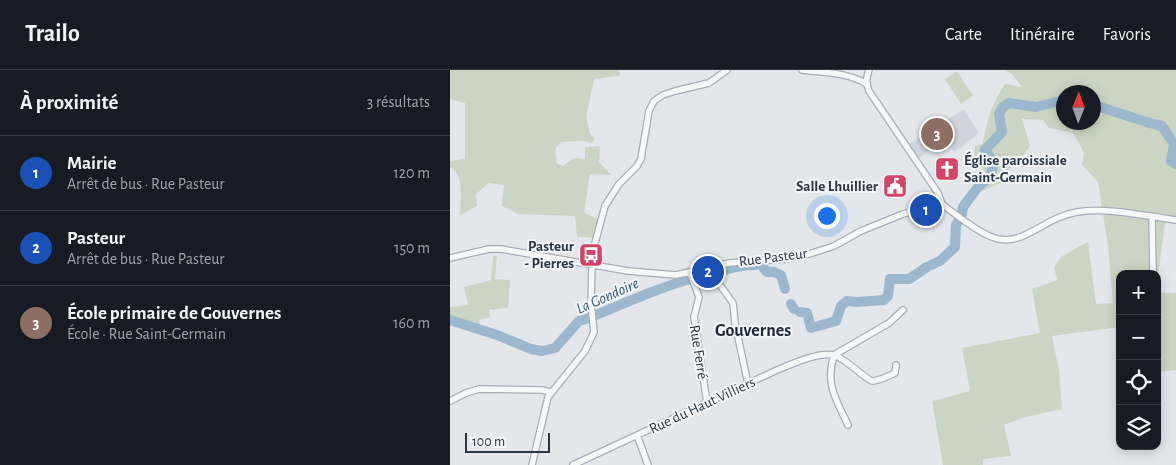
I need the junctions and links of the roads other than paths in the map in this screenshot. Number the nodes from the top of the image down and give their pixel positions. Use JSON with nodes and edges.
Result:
{"nodes":[{"id":1,"x":727,"y":70,"type":"edge"},
{"id":2,"x":802,"y":70,"type":"edge"},
{"id":3,"x":840,"y":70,"type":"edge"},
{"id":4,"x":869,"y":70,"type":"edge"},
{"id":5,"x":832,"y":72,"type":"junction"},
{"id":6,"x":867,"y":84,"type":"junction"},
{"id":7,"x":942,"y":204,"type":"junction"},
{"id":8,"x":1152,"y":217,"type":"junction"},
{"id":9,"x":1176,"y":220,"type":"edge"},
{"id":10,"x":450,"y":258,"type":"edge"},
{"id":11,"x":592,"y":265,"type":"junction"},
{"id":12,"x":716,"y":270,"type":"junction"},
{"id":13,"x":1153,"y":270,"type":"edge"},
{"id":14,"x":692,"y":276,"type":"junction"},
{"id":15,"x":903,"y":310,"type":"dead end"},
{"id":16,"x":834,"y":355,"type":"junction"},
{"id":17,"x":896,"y":365,"type":"dead end"},
{"id":18,"x":748,"y":384,"type":"junction"},
{"id":19,"x":551,"y":392,"type":"junction"},
{"id":20,"x":450,"y":401,"type":"edge"},
{"id":21,"x":708,"y":403,"type":"junction"},
{"id":22,"x":848,"y":425,"type":"dead end"},
{"id":23,"x":637,"y":435,"type":"junction"},
{"id":24,"x":532,"y":465,"type":"edge"},
{"id":25,"x":573,"y":465,"type":"edge"},
{"id":26,"x":648,"y":465,"type":"edge"}],
"edges":[{"from":1,"to":11,"type":"street"},
{"from":2,"to":5,"type":"street"},
{"from":3,"to":5,"type":"street"},
{"from":4,"to":6,"type":"street"},
{"from":5,"to":6,"type":"street"},
{"from":6,"to":7,"type":"street"},
{"from":7,"to":8,"type":"street"},
{"from":7,"to":12,"type":"street","name":"Rue Pasteur"},
{"from":8,"to":9,"type":"street"},
{"from":8,"to":13,"type":"street"},
{"from":10,"to":11,"type":"street","name":"Rue Pasteur"},
{"from":11,"to":14,"type":"street","name":"Rue Pasteur"},
{"from":11,"to":19,"type":"street"},
{"from":12,"to":14,"type":"street","name":"Rue Pasteur"},
{"from":12,"to":18,"type":"street"},
{"from":14,"to":21,"type":"street","name":"Rue Ferré"},
{"from":15,"to":16,"type":"street"},
{"from":16,"to":17,"type":"street"},
{"from":16,"to":18,"type":"street","name":"Rue du Haut Villiers"},
{"from":16,"to":22,"type":"street"},
{"from":18,"to":21,"type":"street","name":"Rue du Haut Villiers"},
{"from":19,"to":20,"type":"street"},
{"from":19,"to":24,"type":"street"},
{"from":21,"to":23,"type":"street","name":"Rue du Haut Villiers"},
{"from":23,"to":25,"type":"street","name":"Rue du Haut Villiers"},
{"from":23,"to":26,"type":"street"}]}
